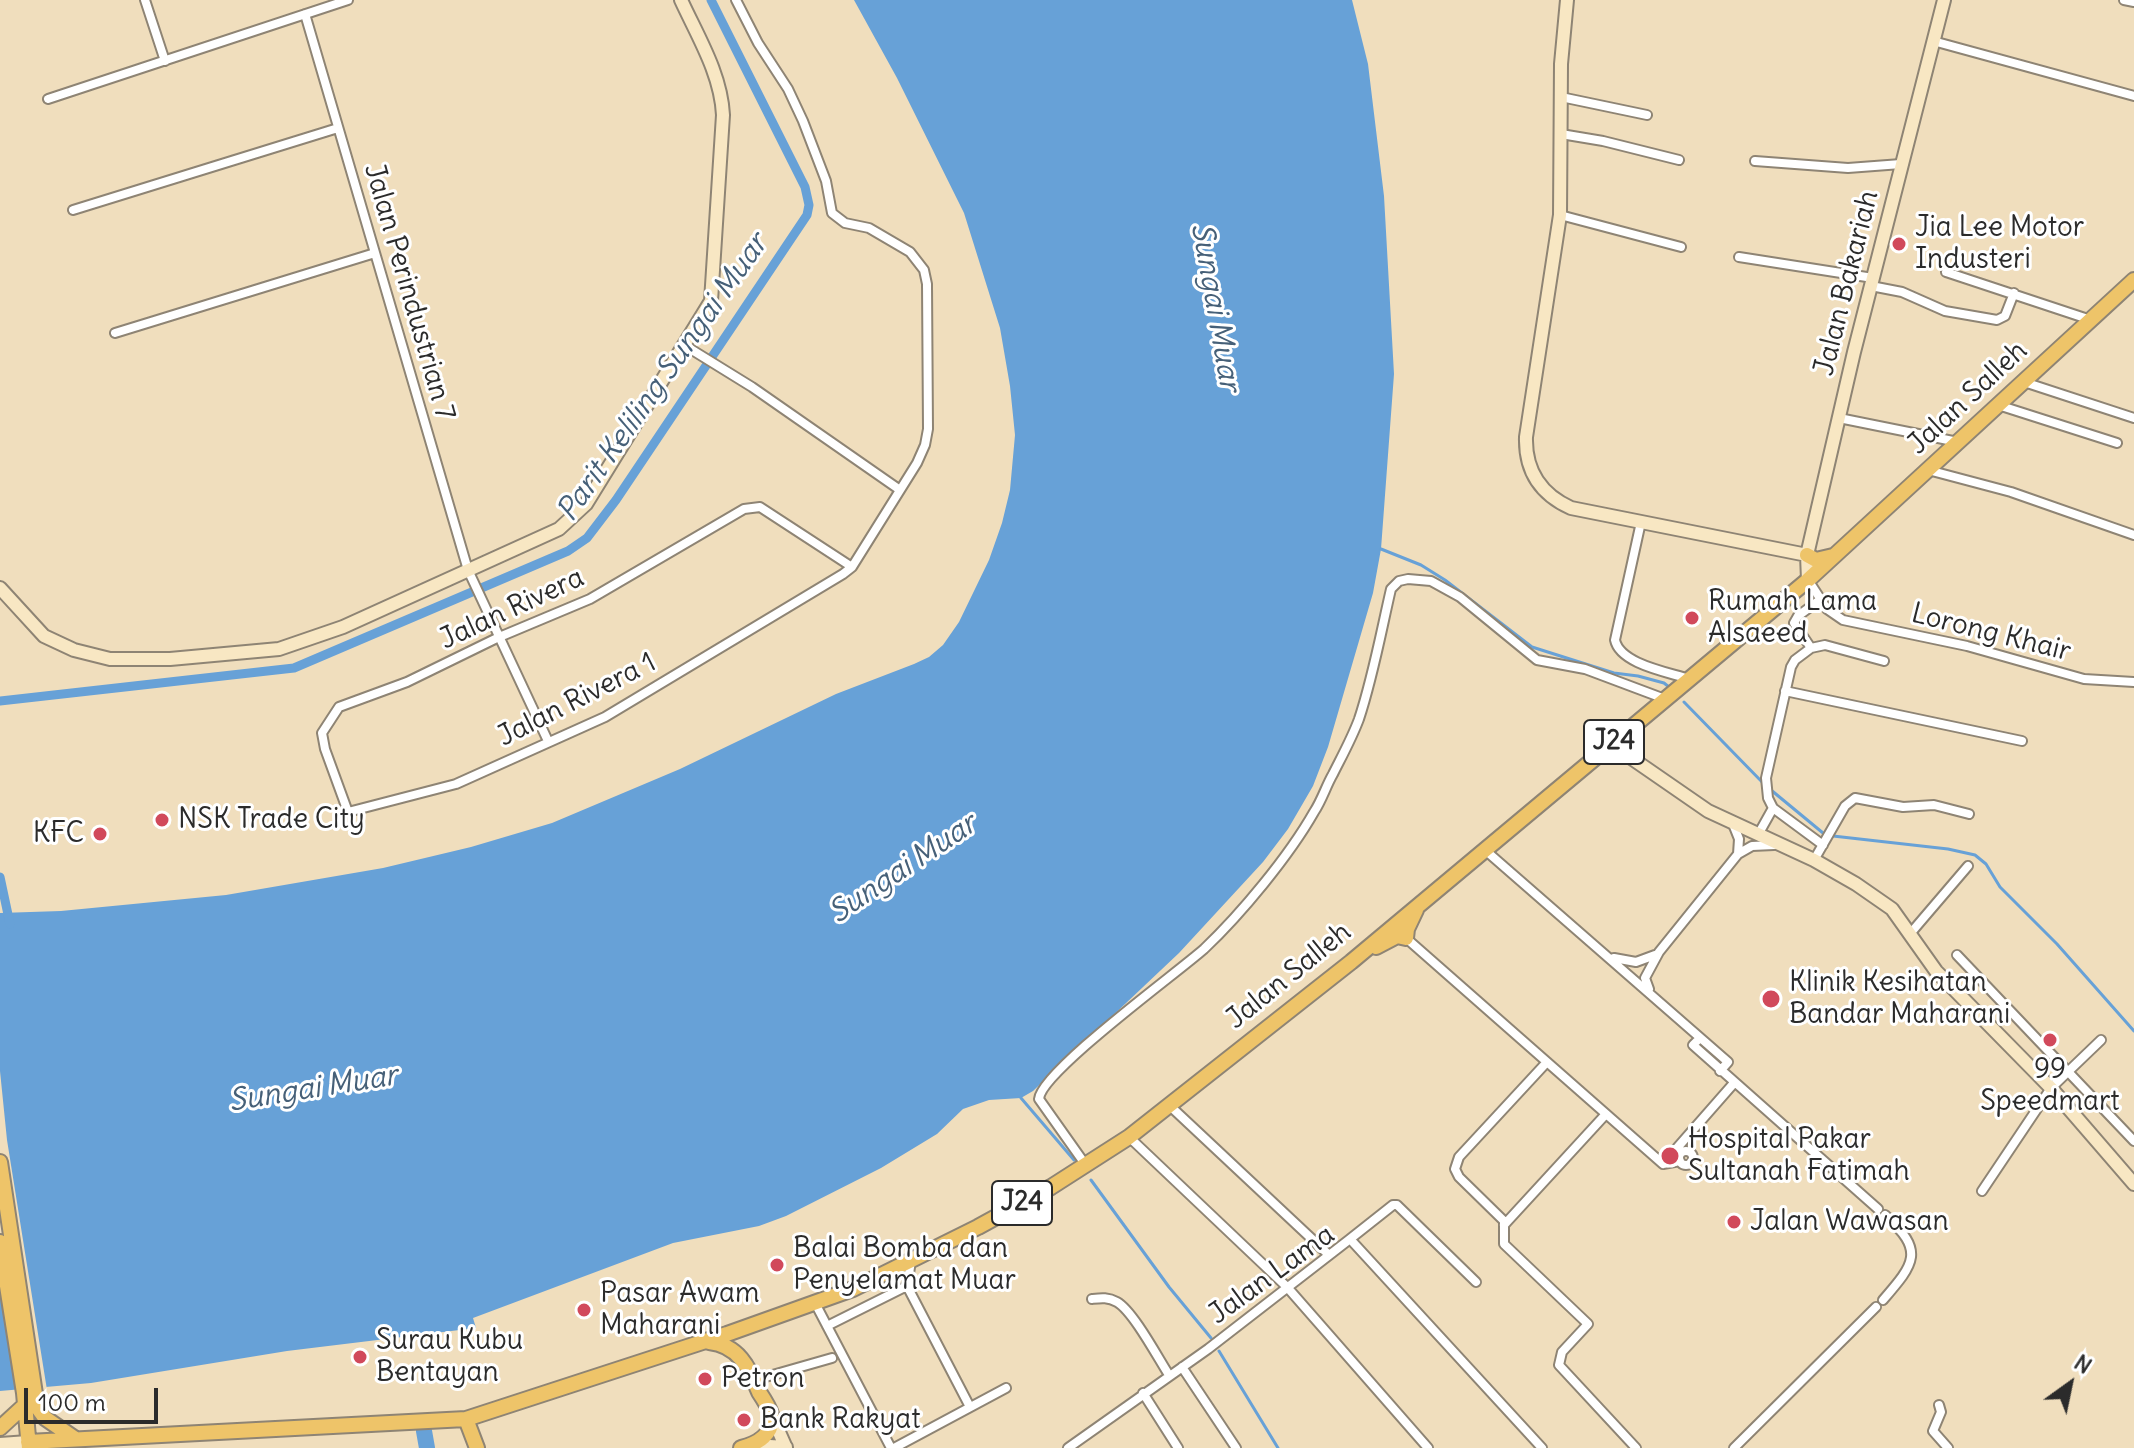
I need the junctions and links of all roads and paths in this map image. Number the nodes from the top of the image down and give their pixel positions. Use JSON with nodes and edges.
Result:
{"nodes":[{"id":1,"x":145,"y":0,"type":"edge"},
{"id":2,"x":348,"y":0,"type":"edge"},
{"id":3,"x":681,"y":0,"type":"edge"},
{"id":4,"x":736,"y":0,"type":"edge"},
{"id":5,"x":1567,"y":0,"type":"edge"},
{"id":6,"x":1944,"y":0,"type":"edge"},
{"id":7,"x":2124,"y":0,"type":"edge"},
{"id":8,"x":2134,"y":2,"type":"edge"},
{"id":9,"x":305,"y":14,"type":"junction"},
{"id":10,"x":1933,"y":41,"type":"junction"},
{"id":11,"x":165,"y":61,"type":"junction"},
{"id":12,"x":2134,"y":96,"type":"edge"},
{"id":13,"x":1561,"y":97,"type":"junction"},
{"id":14,"x":48,"y":99,"type":"dead end"},
{"id":15,"x":1647,"y":115,"type":"dead end"},
{"id":16,"x":338,"y":128,"type":"junction"},
{"id":17,"x":1561,"y":134,"type":"junction"},
{"id":18,"x":1679,"y":160,"type":"dead end"},
{"id":19,"x":1755,"y":161,"type":"dead end"},
{"id":20,"x":1901,"y":164,"type":"junction"},
{"id":21,"x":73,"y":210,"type":"dead end"},
{"id":22,"x":1560,"y":215,"type":"junction"},
{"id":23,"x":1681,"y":247,"type":"dead end"},
{"id":24,"x":375,"y":253,"type":"junction"},
{"id":25,"x":1739,"y":257,"type":"dead end"},
{"id":26,"x":1946,"y":272,"type":"dead end"},
{"id":27,"x":2134,"y":280,"type":"edge"},
{"id":28,"x":1872,"y":282,"type":"junction"},
{"id":29,"x":2014,"y":293,"type":"junction"},
{"id":30,"x":2091,"y":320,"type":"junction"},
{"id":31,"x":115,"y":333,"type":"dead end"},
{"id":32,"x":684,"y":345,"type":"junction"},
{"id":33,"x":2024,"y":381,"type":"junction"},
{"id":34,"x":1998,"y":405,"type":"junction"},
{"id":35,"x":1839,"y":418,"type":"junction"},
{"id":36,"x":2134,"y":418,"type":"edge"},
{"id":37,"x":1958,"y":442,"type":"junction"},
{"id":38,"x":2117,"y":443,"type":"dead end"},
{"id":39,"x":1928,"y":470,"type":"junction"},
{"id":40,"x":900,"y":490,"type":"junction"},
{"id":41,"x":1641,"y":522,"type":"junction"},
{"id":42,"x":2134,"y":535,"type":"edge"},
{"id":43,"x":1807,"y":555,"type":"junction"},
{"id":44,"x":1836,"y":555,"type":"junction"},
{"id":45,"x":852,"y":567,"type":"junction"},
{"id":46,"x":470,"y":575,"type":"junction"},
{"id":47,"x":1808,"y":580,"type":"junction"},
{"id":48,"x":0,"y":588,"type":"edge"},
{"id":49,"x":1821,"y":599,"type":"junction"},
{"id":50,"x":497,"y":638,"type":"junction"},
{"id":51,"x":1811,"y":648,"type":"junction"},
{"id":52,"x":1884,"y":661,"type":"dead end"},
{"id":53,"x":1689,"y":679,"type":"junction"},
{"id":54,"x":2134,"y":682,"type":"edge"},
{"id":55,"x":1785,"y":691,"type":"junction"},
{"id":56,"x":1665,"y":699,"type":"junction"},
{"id":57,"x":548,"y":741,"type":"junction"},
{"id":58,"x":2022,"y":741,"type":"dead end"},
{"id":59,"x":1611,"y":744,"type":"junction"},
{"id":60,"x":332,"y":766,"type":"joint"},
{"id":61,"x":1773,"y":808,"type":"junction"},
{"id":62,"x":1969,"y":814,"type":"dead end"},
{"id":63,"x":1730,"y":820,"type":"junction"},
{"id":64,"x":1759,"y":833,"type":"junction"},
{"id":65,"x":1823,"y":845,"type":"junction"},
{"id":66,"x":1784,"y":846,"type":"junction"},
{"id":67,"x":1484,"y":849,"type":"junction"},
{"id":68,"x":1738,"y":854,"type":"junction"},
{"id":69,"x":1814,"y":860,"type":"junction"},
{"id":70,"x":1968,"y":866,"type":"dead end"},
{"id":71,"x":1420,"y":903,"type":"junction"},
{"id":72,"x":1909,"y":935,"type":"junction"},
{"id":73,"x":1406,"y":938,"type":"junction"},
{"id":74,"x":1603,"y":952,"type":"junction"},
{"id":75,"x":1659,"y":952,"type":"junction"},
{"id":76,"x":1957,"y":955,"type":"dead end"},
{"id":77,"x":1357,"y":956,"type":"junction"},
{"id":78,"x":1653,"y":997,"type":"junction"},
{"id":79,"x":1700,"y":1038,"type":"junction"},
{"id":80,"x":2101,"y":1040,"type":"dead end"},
{"id":81,"x":1547,"y":1062,"type":"junction"},
{"id":82,"x":1720,"y":1071,"type":"junction"},
{"id":83,"x":2068,"y":1072,"type":"junction"},
{"id":84,"x":1734,"y":1083,"type":"junction"},
{"id":85,"x":2051,"y":1088,"type":"junction"},
{"id":86,"x":1169,"y":1105,"type":"junction"},
{"id":87,"x":1606,"y":1114,"type":"junction"},
{"id":88,"x":1129,"y":1137,"type":"junction"},
{"id":89,"x":2134,"y":1141,"type":"edge"},
{"id":90,"x":1680,"y":1154,"type":"junction"},
{"id":91,"x":0,"y":1162,"type":"edge"},
{"id":92,"x":1085,"y":1164,"type":"junction"},
{"id":93,"x":1663,"y":1164,"type":"junction"},
{"id":94,"x":2134,"y":1184,"type":"edge"},
{"id":95,"x":1982,"y":1191,"type":"dead end"},
{"id":96,"x":1504,"y":1225,"type":"junction"},
{"id":97,"x":1350,"y":1239,"type":"junction"},
{"id":98,"x":0,"y":1242,"type":"edge"},
{"id":99,"x":1329,"y":1255,"type":"junction"},
{"id":100,"x":911,"y":1261,"type":"junction"},
{"id":101,"x":1476,"y":1282,"type":"dead end"},
{"id":102,"x":907,"y":1286,"type":"junction"},
{"id":103,"x":1287,"y":1287,"type":"junction"},
{"id":104,"x":1092,"y":1299,"type":"dead end"},
{"id":105,"x":815,"y":1303,"type":"junction"},
{"id":106,"x":827,"y":1326,"type":"junction"},
{"id":107,"x":749,"y":1327,"type":"junction"},
{"id":108,"x":704,"y":1341,"type":"junction"},
{"id":109,"x":742,"y":1358,"type":"junction"},
{"id":110,"x":832,"y":1358,"type":"dead end"},
{"id":111,"x":1182,"y":1367,"type":"junction"},
{"id":112,"x":1169,"y":1375,"type":"junction"},
{"id":113,"x":755,"y":1380,"type":"junction"},
{"id":114,"x":1006,"y":1388,"type":"dead end"},
{"id":115,"x":1143,"y":1393,"type":"junction"},
{"id":116,"x":28,"y":1397,"type":"junction"},
{"id":117,"x":1939,"y":1405,"type":"dead end"},
{"id":118,"x":970,"y":1407,"type":"junction"},
{"id":119,"x":771,"y":1414,"type":"junction"},
{"id":120,"x":466,"y":1419,"type":"junction"},
{"id":121,"x":0,"y":1428,"type":"edge"},
{"id":122,"x":70,"y":1443,"type":"edge"},
{"id":123,"x":0,"y":1444,"type":"edge"},
{"id":124,"x":28,"y":1445,"type":"edge"},
{"id":125,"x":747,"y":1446,"type":"edge"},
{"id":126,"x":1073,"y":1447,"type":"edge"},
{"id":127,"x":477,"y":1448,"type":"edge"},
{"id":128,"x":786,"y":1448,"type":"edge"},
{"id":129,"x":893,"y":1448,"type":"edge"},
{"id":130,"x":1178,"y":1448,"type":"edge"},
{"id":131,"x":1236,"y":1448,"type":"edge"},
{"id":132,"x":1428,"y":1448,"type":"edge"},
{"id":133,"x":1542,"y":1448,"type":"edge"},
{"id":134,"x":1636,"y":1448,"type":"edge"},
{"id":135,"x":1734,"y":1448,"type":"edge"},
{"id":136,"x":1948,"y":1448,"type":"edge"}],
"edges":[{"from":1,"to":11,"type":"street"},
{"from":2,"to":9,"type":"street"},
{"from":3,"to":32,"type":"street"},
{"from":4,"to":40,"type":"street"},
{"from":5,"to":13,"type":"street"},
{"from":6,"to":10,"type":"street","name":"Jalan Bakariah"},
{"from":7,"to":8,"type":"street"},
{"from":9,"to":11,"type":"street"},
{"from":9,"to":16,"type":"street","name":"Jalan Perindustrian 7"},
{"from":10,"to":12,"type":"street"},
{"from":10,"to":20,"type":"street","name":"Jalan Bakariah"},
{"from":11,"to":14,"type":"street"},
{"from":13,"to":15,"type":"street"},
{"from":13,"to":17,"type":"street"},
{"from":16,"to":21,"type":"street"},
{"from":16,"to":24,"type":"street","name":"Jalan Perindustrian 7"},
{"from":17,"to":18,"type":"street"},
{"from":17,"to":22,"type":"street"},
{"from":19,"to":20,"type":"street"},
{"from":20,"to":28,"type":"street","name":"Jalan Bakariah"},
{"from":22,"to":23,"type":"street"},
{"from":22,"to":41,"type":"street"},
{"from":24,"to":31,"type":"street"},
{"from":24,"to":46,"type":"street","name":"Jalan Perindustrian 7"},
{"from":25,"to":28,"type":"street"},
{"from":26,"to":29,"type":"street"},
{"from":27,"to":30,"type":"main road","name":"Jalan Salleh","number":"J24"},
{"from":28,"to":29,"type":"street"},
{"from":28,"to":35,"type":"street","name":"Jalan Bakariah"},
{"from":29,"to":30,"type":"street"},
{"from":30,"to":33,"type":"main road","name":"Jalan Salleh","number":"J24"},
{"from":32,"to":40,"type":"street"},
{"from":32,"to":46,"type":"street"},
{"from":33,"to":34,"type":"main road","name":"Jalan Salleh","number":"J24"},
{"from":33,"to":36,"type":"street"},
{"from":34,"to":37,"type":"main road","name":"Jalan Salleh","number":"J24"},
{"from":34,"to":38,"type":"street"},
{"from":35,"to":37,"type":"street"},
{"from":35,"to":43,"type":"street","name":"Jalan Bakariah"},
{"from":37,"to":39,"type":"main road","name":"Jalan Salleh","number":"J24"},
{"from":39,"to":42,"type":"street"},
{"from":39,"to":44,"type":"main road","name":"Jalan Salleh","number":"J24"},
{"from":40,"to":45,"type":"street"},
{"from":41,"to":43,"type":"street"},
{"from":41,"to":53,"type":"street"},
{"from":43,"to":44,"type":"main road"},
{"from":43,"to":47,"type":"street","name":"Jalan Bakariah"},
{"from":44,"to":47,"type":"main road","number":"J24"},
{"from":45,"to":50,"type":"street","name":"Jalan Rivera"},
{"from":45,"to":57,"type":"street","name":"Jalan Rivera 1"},
{"from":46,"to":48,"type":"street"},
{"from":46,"to":50,"type":"street","name":"Jalan Perindustrian 7"},
{"from":47,"to":49,"type":"street","name":"Lorong Khair"},
{"from":47,"to":53,"type":"main road","name":"Jalan Salleh","number":"J24"},
{"from":49,"to":51,"type":"street"},
{"from":49,"to":54,"type":"street","name":"Lorong Khair"},
{"from":50,"to":57,"type":"street","name":"Jalan Perindustrian 7"},
{"from":50,"to":60,"type":"street","name":"Jalan Rivera"},
{"from":51,"to":52,"type":"street"},
{"from":51,"to":55,"type":"street"},
{"from":53,"to":56,"type":"main road","name":"Jalan Salleh","number":"J24"},
{"from":55,"to":58,"type":"street"},
{"from":55,"to":61,"type":"street"},
{"from":56,"to":59,"type":"main road","name":"Jalan Salleh","number":"J24"},
{"from":56,"to":92,"type":"street"},
{"from":57,"to":60,"type":"street","name":"Jalan Rivera 1"},
{"from":59,"to":63,"type":"street"},
{"from":59,"to":67,"type":"main road","name":"Jalan Salleh","number":"J24"},
{"from":61,"to":64,"type":"street"},
{"from":61,"to":65,"type":"street"},
{"from":62,"to":65,"type":"street"},
{"from":63,"to":64,"type":"street"},
{"from":63,"to":68,"type":"street"},
{"from":64,"to":66,"type":"street"},
{"from":65,"to":69,"type":"street"},
{"from":66,"to":68,"type":"street"},
{"from":66,"to":69,"type":"street"},
{"from":67,"to":71,"type":"main road","name":"Jalan Salleh","number":"J24"},
{"from":67,"to":74,"type":"street"},
{"from":68,"to":75,"type":"street"},
{"from":69,"to":72,"type":"street"},
{"from":70,"to":72,"type":"street"},
{"from":71,"to":73,"type":"main road"},
{"from":71,"to":77,"type":"main road","name":"Jalan Salleh","number":"J24"},
{"from":72,"to":85,"type":"street"},
{"from":73,"to":77,"type":"main road"},
{"from":73,"to":81,"type":"street"},
{"from":74,"to":75,"type":"street"},
{"from":74,"to":78,"type":"street"},
{"from":75,"to":78,"type":"street"},
{"from":76,"to":83,"type":"street"},
{"from":77,"to":86,"type":"main road","name":"Jalan Salleh","number":"J24"},
{"from":78,"to":79,"type":"street"},
{"from":79,"to":82,"type":"street"},
{"from":79,"to":82,"type":"street"},
{"from":80,"to":83,"type":"street"},
{"from":81,"to":87,"type":"street"},
{"from":81,"to":96,"type":"street"},
{"from":82,"to":84,"type":"street"},
{"from":83,"to":85,"type":"street"},
{"from":83,"to":89,"type":"street"},
{"from":84,"to":90,"type":"street"},
{"from":84,"to":135,"type":"street"},
{"from":85,"to":94,"type":"street"},
{"from":85,"to":95,"type":"street"},
{"from":86,"to":88,"type":"main road","name":"Jalan Salleh","number":"J24"},
{"from":86,"to":99,"type":"street"},
{"from":87,"to":93,"type":"street"},
{"from":87,"to":96,"type":"street"},
{"from":88,"to":92,"type":"main road","name":"Jalan Salleh","number":"J24"},
{"from":88,"to":103,"type":"street"},
{"from":90,"to":93,"type":"street"},
{"from":90,"to":93,"type":"street"},
{"from":91,"to":116,"type":"main road"},
{"from":92,"to":100,"type":"main road","name":"Jalan Salleh","number":"J24"},
{"from":96,"to":134,"type":"street"},
{"from":97,"to":99,"type":"street","name":"Jalan Lama"},
{"from":97,"to":101,"type":"street"},
{"from":97,"to":133,"type":"street","name":"Jalan Lama"},
{"from":98,"to":116,"type":"main road"},
{"from":99,"to":103,"type":"street","name":"Jalan Lama"},
{"from":100,"to":102,"type":"street"},
{"from":100,"to":105,"type":"main road","name":"Jalan Salleh","number":"J24"},
{"from":102,"to":106,"type":"street"},
{"from":102,"to":118,"type":"street"},
{"from":103,"to":111,"type":"street","name":"Jalan Lama"},
{"from":103,"to":132,"type":"street"},
{"from":104,"to":112,"type":"street"},
{"from":105,"to":106,"type":"street"},
{"from":105,"to":107,"type":"main road","name":"Jalan Salleh","number":"J24"},
{"from":106,"to":129,"type":"street"},
{"from":107,"to":108,"type":"main road","name":"Jalan Salleh"},
{"from":107,"to":109,"type":"main road"},
{"from":108,"to":109,"type":"main road"},
{"from":108,"to":120,"type":"main road","name":"Jalan Salleh"},
{"from":109,"to":113,"type":"main road"},
{"from":110,"to":113,"type":"street"},
{"from":111,"to":112,"type":"street","name":"Jalan Lama"},
{"from":111,"to":131,"type":"street"},
{"from":112,"to":115,"type":"street","name":"Jalan Lama"},
{"from":113,"to":119,"type":"main road"},
{"from":114,"to":118,"type":"street"},
{"from":115,"to":126,"type":"street","name":"Jalan Lama"},
{"from":115,"to":130,"type":"street"},
{"from":116,"to":121,"type":"main road"},
{"from":116,"to":122,"type":"main road"},
{"from":116,"to":124,"type":"main road"},
{"from":117,"to":136,"type":"street"},
{"from":118,"to":129,"type":"street"},
{"from":119,"to":125,"type":"main road"},
{"from":119,"to":128,"type":"street"},
{"from":120,"to":122,"type":"main road","name":"Jalan Salleh"},
{"from":120,"to":127,"type":"main road"},
{"from":122,"to":124,"type":"main road","name":"Jalan Salleh"},
{"from":123,"to":124,"type":"street"},
{"from":125,"to":128,"type":"street"}]}
